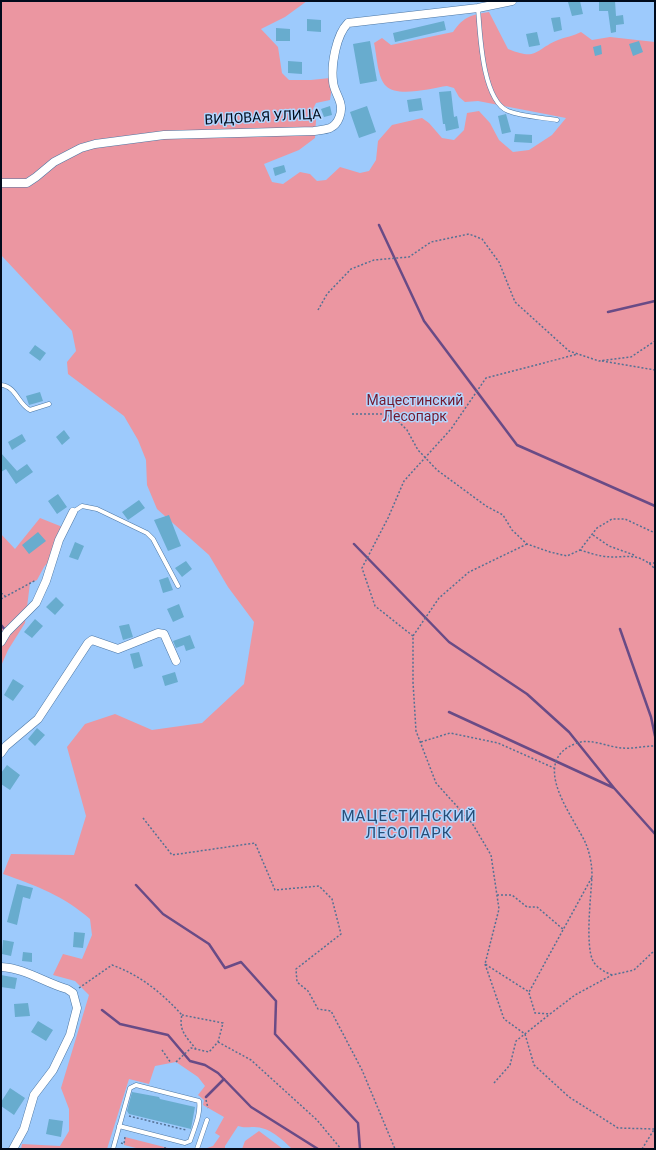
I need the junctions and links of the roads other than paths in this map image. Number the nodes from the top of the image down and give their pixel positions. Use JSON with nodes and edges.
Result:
{"nodes":[{"id":1,"x":512,"y":1,"type":"edge"},
{"id":2,"x":478,"y":8,"type":"junction"},
{"id":3,"x":557,"y":120,"type":"dead end"},
{"id":4,"x":1,"y":183,"type":"edge"},
{"id":5,"x":1,"y":386,"type":"edge"},
{"id":6,"x":49,"y":404,"type":"dead end"},
{"id":7,"x":73,"y":512,"type":"joint"},
{"id":8,"x":178,"y":586,"type":"dead end"},
{"id":9,"x":1,"y":642,"type":"edge"},
{"id":10,"x":176,"y":661,"type":"dead end"},
{"id":11,"x":1,"y":753,"type":"edge"},
{"id":12,"x":1,"y":967,"type":"edge"},
{"id":13,"x":207,"y":1120,"type":"dead end"},
{"id":14,"x":119,"y":1126,"type":"junction"},
{"id":15,"x":13,"y":1149,"type":"edge"},
{"id":16,"x":113,"y":1149,"type":"edge"},
{"id":17,"x":197,"y":1149,"type":"edge"}],
"edges":[{"from":1,"to":2,"type":"street","name":"ВИДОВАЯ УЛИЦА"},
{"from":2,"to":3,"type":"lane"},
{"from":2,"to":4,"type":"street","name":"ВИДОВАЯ УЛИЦА"},
{"from":5,"to":6,"type":"lane"},
{"from":7,"to":8,"type":"lane"},
{"from":7,"to":9,"type":"street"},
{"from":10,"to":11,"type":"street"},
{"from":12,"to":15,"type":"street"},
{"from":13,"to":17,"type":"lane"},
{"from":14,"to":14,"type":"lane"},
{"from":14,"to":16,"type":"lane"}]}
